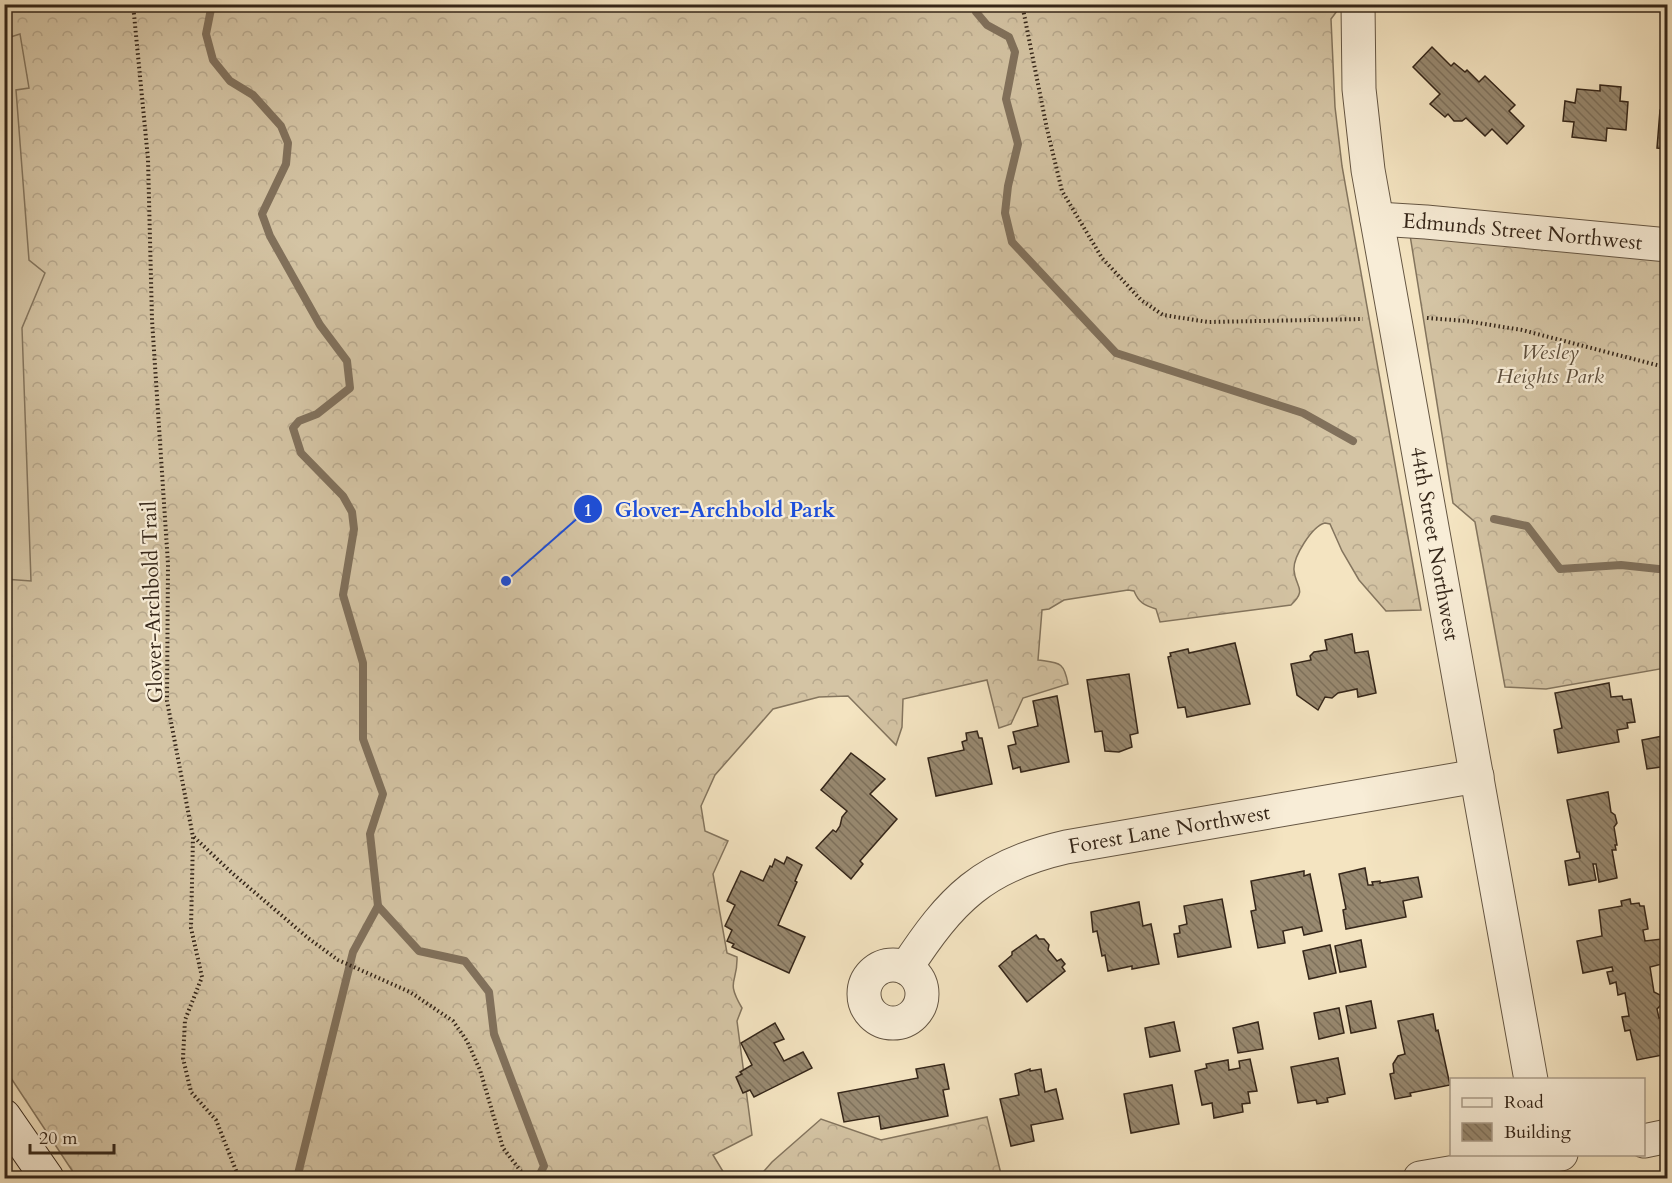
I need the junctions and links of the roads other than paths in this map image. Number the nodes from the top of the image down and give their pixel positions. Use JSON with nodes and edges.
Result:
{"nodes":[{"id":1,"x":1358,"y":4,"type":"edge"},
{"id":2,"x":1377,"y":219,"type":"junction"},
{"id":3,"x":1668,"y":245,"type":"edge"},
{"id":4,"x":1477,"y":776,"type":"junction"},
{"id":5,"x":906,"y":968,"type":"dead end"},
{"id":6,"x":1531,"y":1078,"type":"edge"},
{"id":7,"x":4,"y":1116,"type":"edge"},
{"id":8,"x":1668,"y":1136,"type":"edge"},
{"id":9,"x":1645,"y":1140,"type":"edge"},
{"id":10,"x":1550,"y":1161,"type":"edge"},
{"id":11,"x":46,"y":1179,"type":"edge"},
{"id":12,"x":1420,"y":1179,"type":"edge"}],
"edges":[{"from":1,"to":2,"type":"street","name":"44th Street Northwest"},
{"from":2,"to":3,"type":"street","name":"Edmunds Street Northwest"},
{"from":2,"to":4,"type":"street","name":"44th Street Northwest"},
{"from":4,"to":5,"type":"street","name":"Forest Lane Northwest"},
{"from":4,"to":6,"type":"street","name":"44th Street Northwest"},
{"from":7,"to":11,"type":"street"},
{"from":8,"to":9,"type":"street"},
{"from":10,"to":12,"type":"street"}]}
